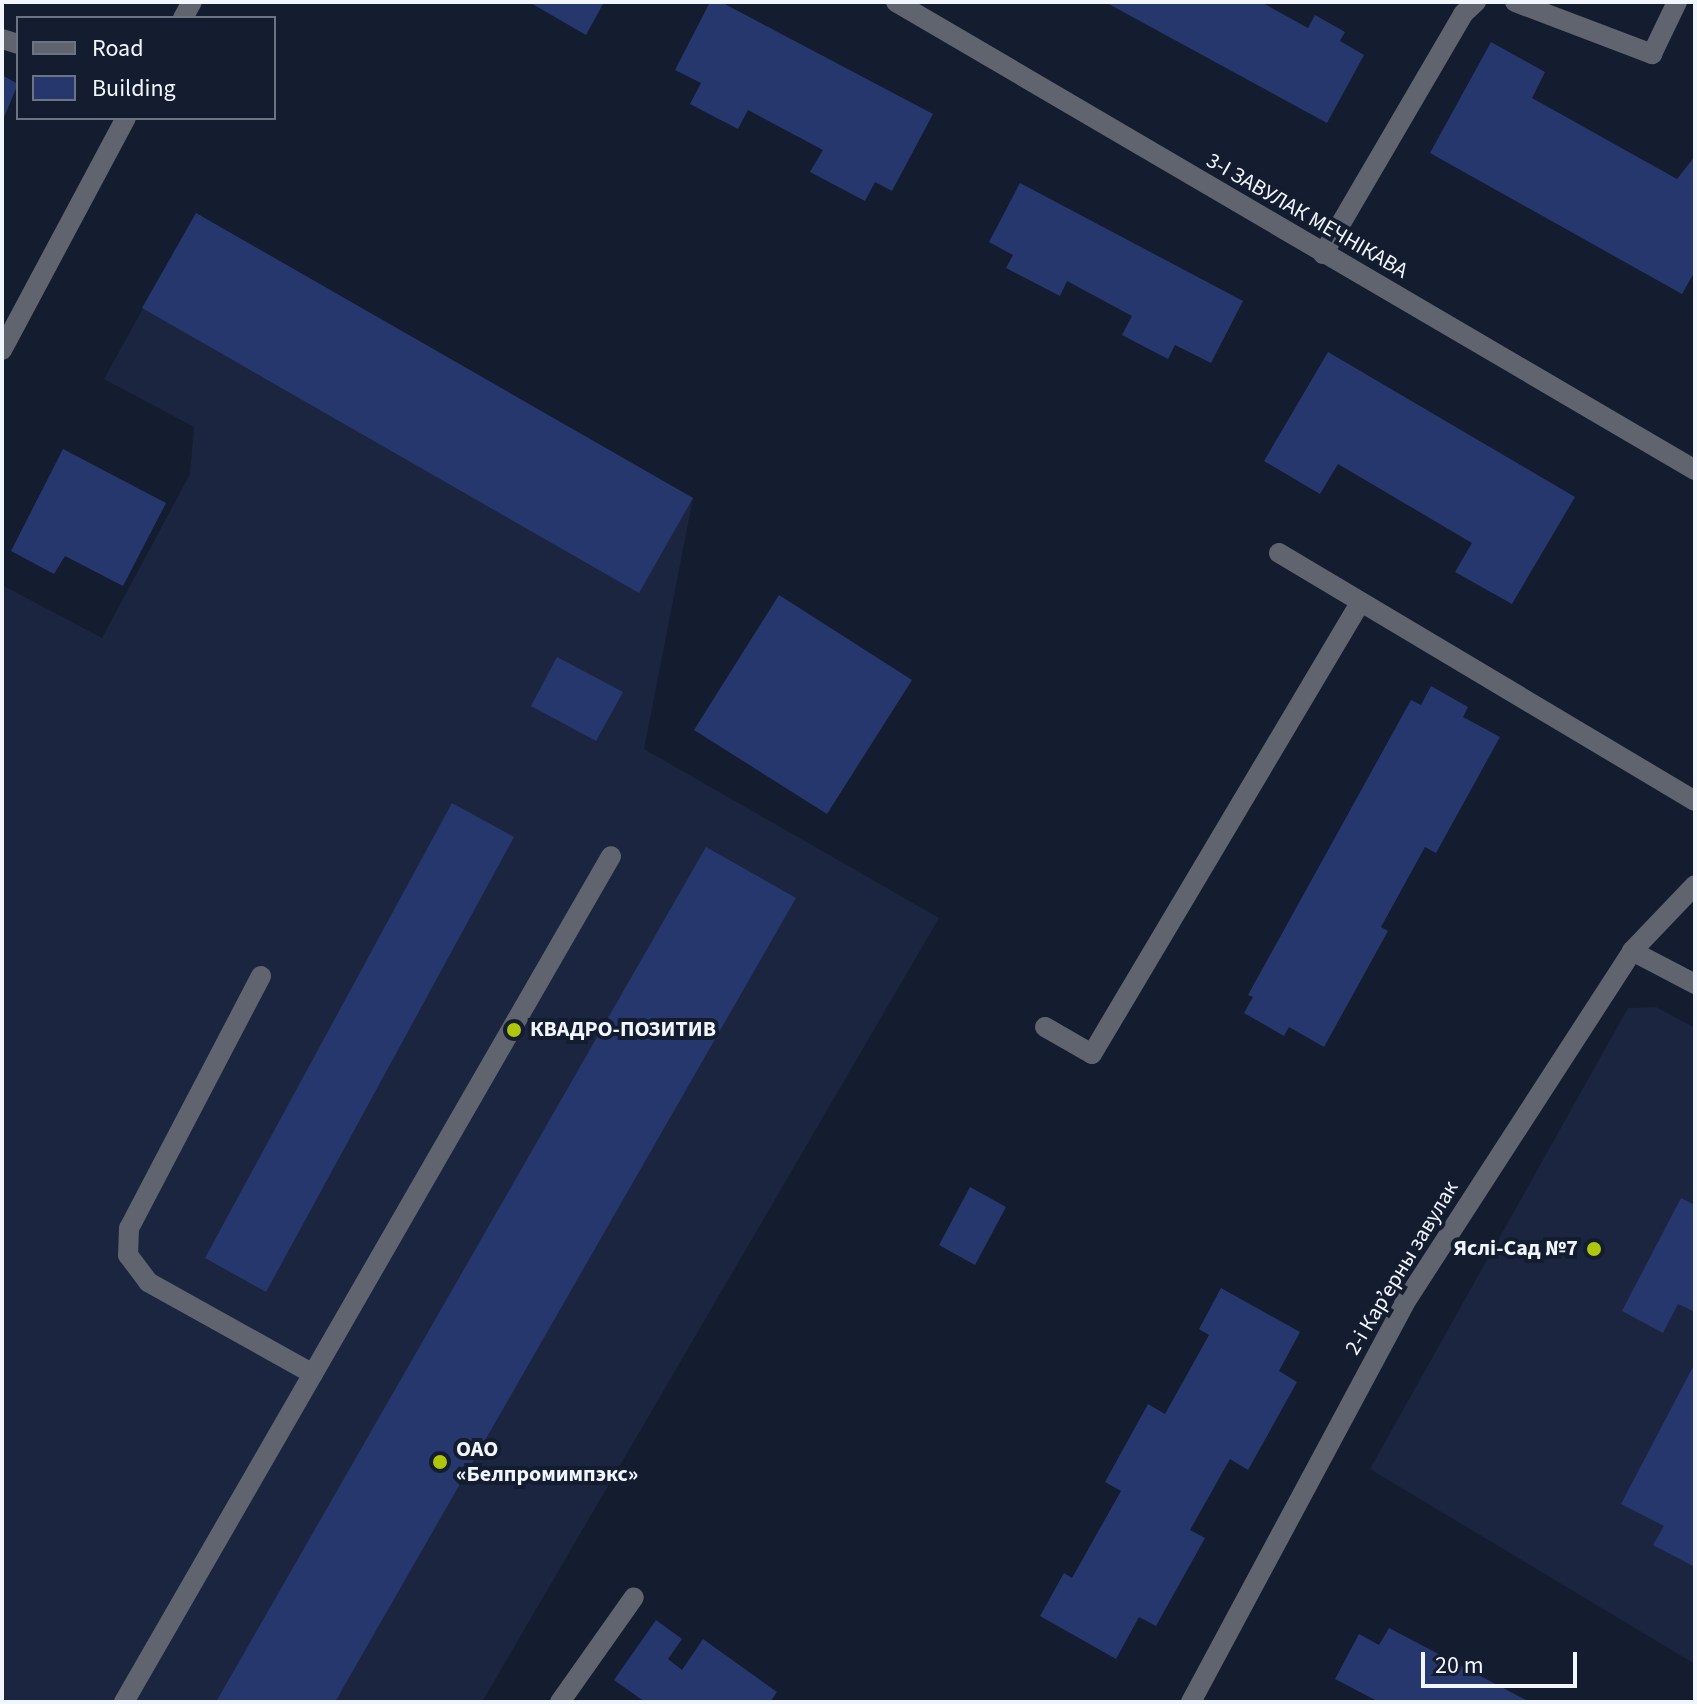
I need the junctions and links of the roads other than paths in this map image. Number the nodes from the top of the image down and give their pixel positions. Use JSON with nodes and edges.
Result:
{"nodes":[{"id":1,"x":896,"y":2,"type":"edge"},
{"id":2,"x":1476,"y":2,"type":"edge"},
{"id":3,"x":1515,"y":2,"type":"edge"},
{"id":4,"x":1677,"y":2,"type":"edge"},
{"id":5,"x":125,"y":120,"type":"edge"},
{"id":6,"x":1323,"y":254,"type":"junction"},
{"id":7,"x":2,"y":350,"type":"edge"},
{"id":8,"x":1695,"y":470,"type":"edge"},
{"id":9,"x":1279,"y":553,"type":"dead end"},
{"id":10,"x":1360,"y":603,"type":"junction"},
{"id":11,"x":1695,"y":801,"type":"edge"},
{"id":12,"x":611,"y":856,"type":"dead end"},
{"id":13,"x":1695,"y":885,"type":"edge"},
{"id":14,"x":1632,"y":951,"type":"junction"},
{"id":15,"x":261,"y":976,"type":"dead end"},
{"id":16,"x":1695,"y":984,"type":"edge"},
{"id":17,"x":1045,"y":1027,"type":"dead end"},
{"id":18,"x":313,"y":1374,"type":"junction"},
{"id":19,"x":634,"y":1597,"type":"dead end"},
{"id":20,"x":124,"y":1702,"type":"edge"},
{"id":21,"x":560,"y":1702,"type":"edge"},
{"id":22,"x":1191,"y":1702,"type":"edge"}],
"edges":[{"from":1,"to":6,"type":"street","name":"3-І ЗАВУЛАК МЕЧНІКАВА"},
{"from":2,"to":6,"type":"street"},
{"from":3,"to":4,"type":"street"},
{"from":5,"to":7,"type":"street"},
{"from":6,"to":8,"type":"street","name":"3-І ЗАВУЛАК МЕЧНІКАВА"},
{"from":9,"to":10,"type":"street"},
{"from":10,"to":11,"type":"street"},
{"from":10,"to":17,"type":"street"},
{"from":12,"to":18,"type":"street"},
{"from":13,"to":14,"type":"street","name":"2-і Карʼерны завулак"},
{"from":14,"to":16,"type":"street"},
{"from":14,"to":22,"type":"street","name":"2-і Карʼерны завулак"},
{"from":15,"to":18,"type":"street"},
{"from":18,"to":20,"type":"street"},
{"from":19,"to":21,"type":"street"}]}
